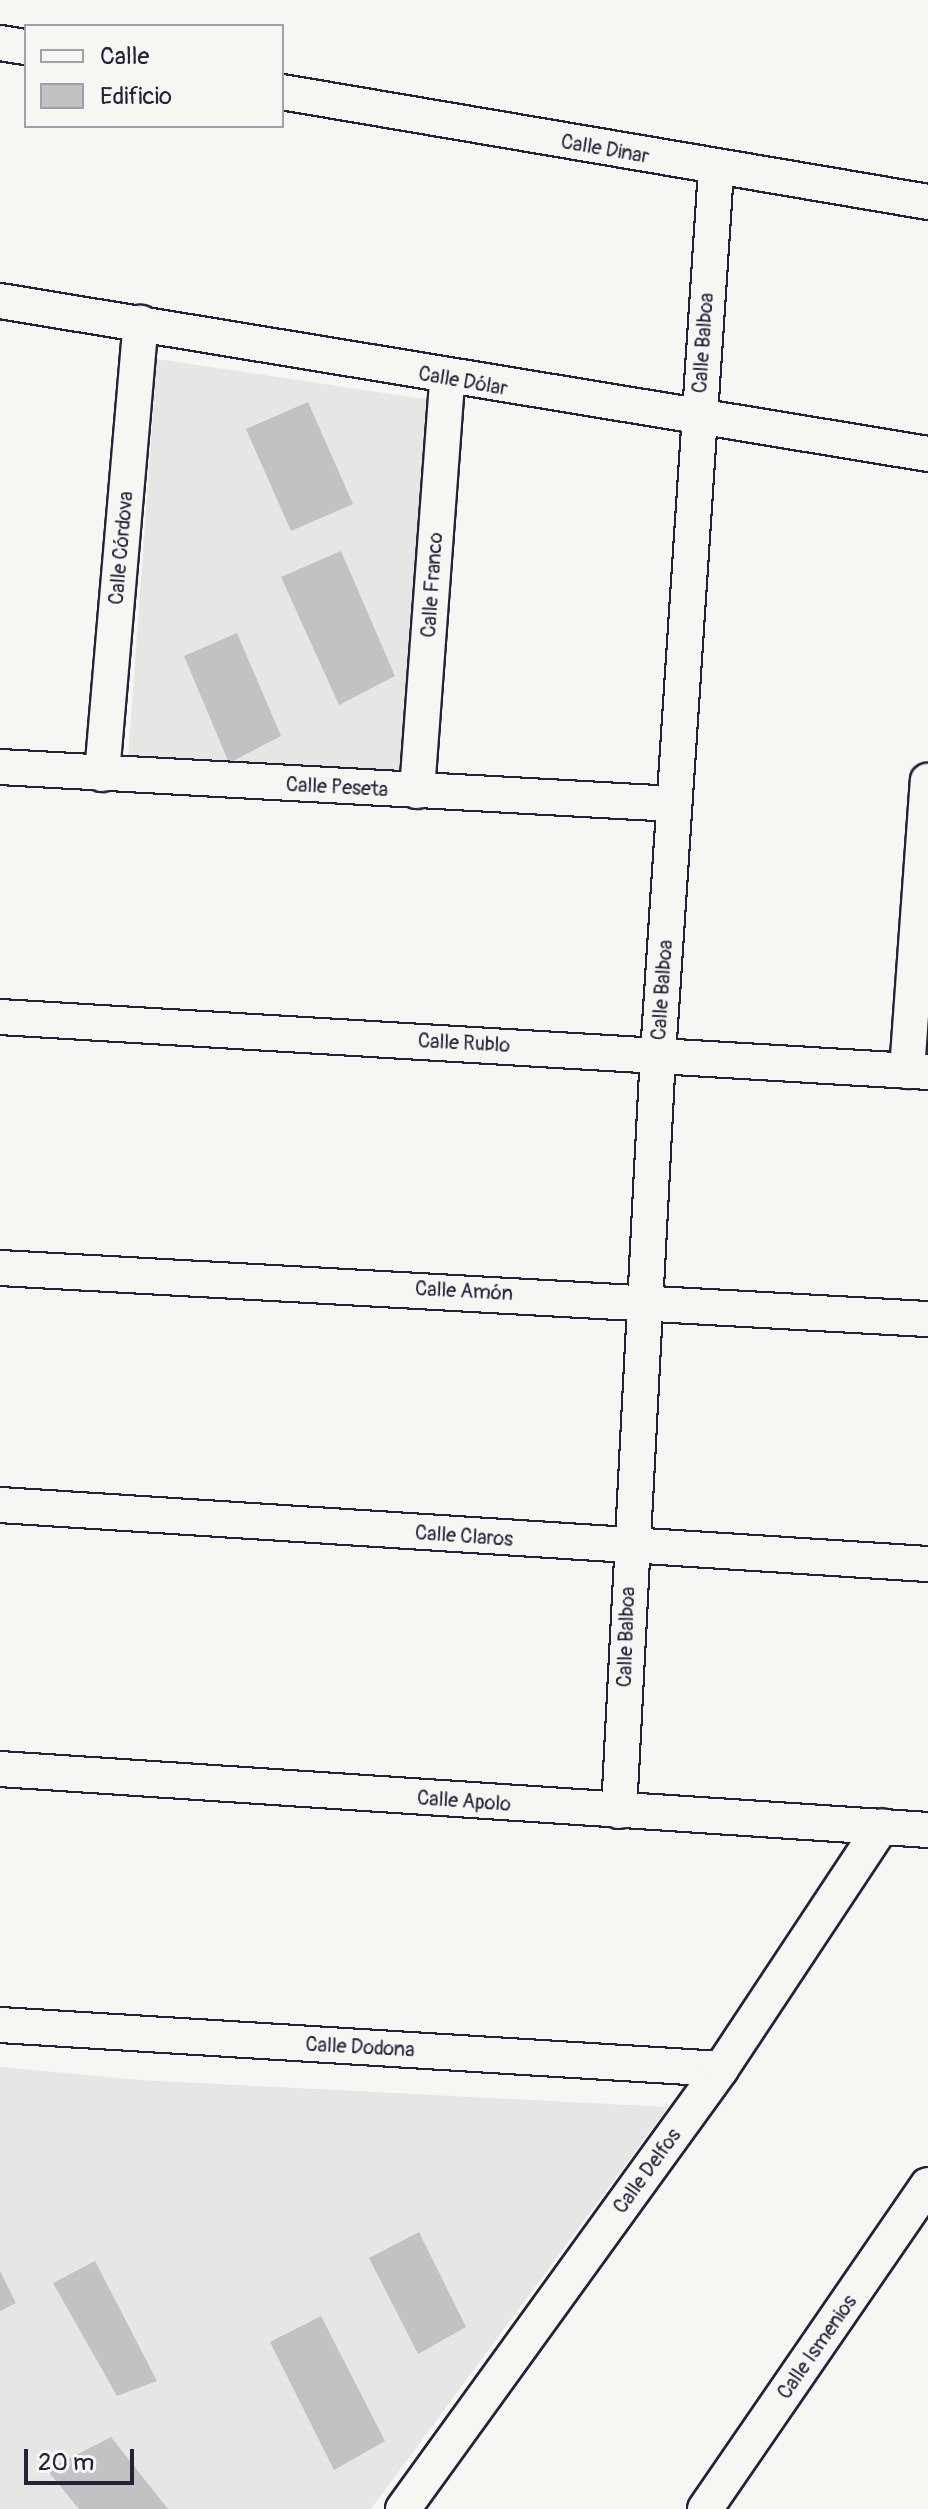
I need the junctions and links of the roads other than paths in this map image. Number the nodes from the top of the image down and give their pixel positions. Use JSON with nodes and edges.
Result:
{"nodes":[{"id":1,"x":0,"y":43,"type":"edge"},
{"id":2,"x":24,"y":47,"type":"edge"},
{"id":3,"x":284,"y":92,"type":"edge"},
{"id":4,"x":716,"y":169,"type":"junction"},
{"id":5,"x":928,"y":202,"type":"edge"},
{"id":6,"x":0,"y":301,"type":"edge"},
{"id":7,"x":141,"y":323,"type":"junction"},
{"id":8,"x":447,"y":378,"type":"junction"},
{"id":9,"x":697,"y":421,"type":"junction"},
{"id":10,"x":928,"y":454,"type":"edge"},
{"id":11,"x":0,"y":767,"type":"edge"},
{"id":12,"x":102,"y":774,"type":"junction"},
{"id":13,"x":928,"y":781,"type":"edge"},
{"id":14,"x":417,"y":791,"type":"junction"},
{"id":15,"x":674,"y":804,"type":"junction"},
{"id":16,"x":0,"y":1017,"type":"edge"},
{"id":17,"x":658,"y":1055,"type":"junction"},
{"id":18,"x":918,"y":1072,"type":"edge"},
{"id":19,"x":0,"y":1268,"type":"edge"},
{"id":20,"x":644,"y":1300,"type":"junction"},
{"id":21,"x":928,"y":1319,"type":"edge"},
{"id":22,"x":0,"y":1505,"type":"edge"},
{"id":23,"x":630,"y":1547,"type":"junction"},
{"id":24,"x":928,"y":1564,"type":"edge"},
{"id":25,"x":0,"y":1769,"type":"edge"},
{"id":26,"x":619,"y":1811,"type":"junction"},
{"id":27,"x":882,"y":1826,"type":"junction"},
{"id":28,"x":928,"y":1830,"type":"edge"},
{"id":29,"x":0,"y":2025,"type":"edge"},
{"id":30,"x":721,"y":2069,"type":"junction"},
{"id":31,"x":928,"y":2185,"type":"edge"},
{"id":32,"x":403,"y":2509,"type":"edge"},
{"id":33,"x":705,"y":2509,"type":"edge"}],
"edges":[{"from":1,"to":2,"type":"street"},
{"from":3,"to":4,"type":"street","name":"Calle Dinar"},
{"from":4,"to":5,"type":"street","name":"Calle Dinar"},
{"from":4,"to":9,"type":"street","name":"Calle Balboa"},
{"from":6,"to":7,"type":"street","name":"Calle Dólar"},
{"from":7,"to":8,"type":"street","name":"Calle Dólar"},
{"from":7,"to":12,"type":"street","name":"Calle Córdova"},
{"from":8,"to":9,"type":"street","name":"Calle Dólar"},
{"from":8,"to":14,"type":"street","name":"Calle Franco"},
{"from":9,"to":10,"type":"street","name":"Calle Dólar"},
{"from":9,"to":15,"type":"street","name":"Calle Balboa"},
{"from":11,"to":12,"type":"street","name":"Calle Peseta"},
{"from":12,"to":14,"type":"street","name":"Calle Peseta"},
{"from":13,"to":18,"type":"street"},
{"from":14,"to":15,"type":"street","name":"Calle Peseta"},
{"from":15,"to":17,"type":"street","name":"Calle Balboa"},
{"from":16,"to":17,"type":"street","name":"Calle Rublo"},
{"from":17,"to":18,"type":"street","name":"Calle Rublo"},
{"from":17,"to":20,"type":"street","name":"Calle Balboa"},
{"from":19,"to":20,"type":"street","name":"Calle Amón"},
{"from":20,"to":21,"type":"street","name":"Calle Amón"},
{"from":20,"to":23,"type":"street","name":"Calle Balboa"},
{"from":22,"to":23,"type":"street","name":"Calle Claros"},
{"from":23,"to":24,"type":"street","name":"Calle Claros"},
{"from":23,"to":26,"type":"street","name":"Calle Balboa"},
{"from":25,"to":26,"type":"street","name":"Calle Apolo"},
{"from":26,"to":27,"type":"street","name":"Calle Apolo"},
{"from":27,"to":28,"type":"street","name":"Calle Apolo"},
{"from":27,"to":30,"type":"street","name":"Calle Delfos"},
{"from":29,"to":30,"type":"street","name":"Calle Dodona"},
{"from":30,"to":32,"type":"street","name":"Calle Delfos"},
{"from":31,"to":33,"type":"street","name":"Calle Ismenios"}]}
